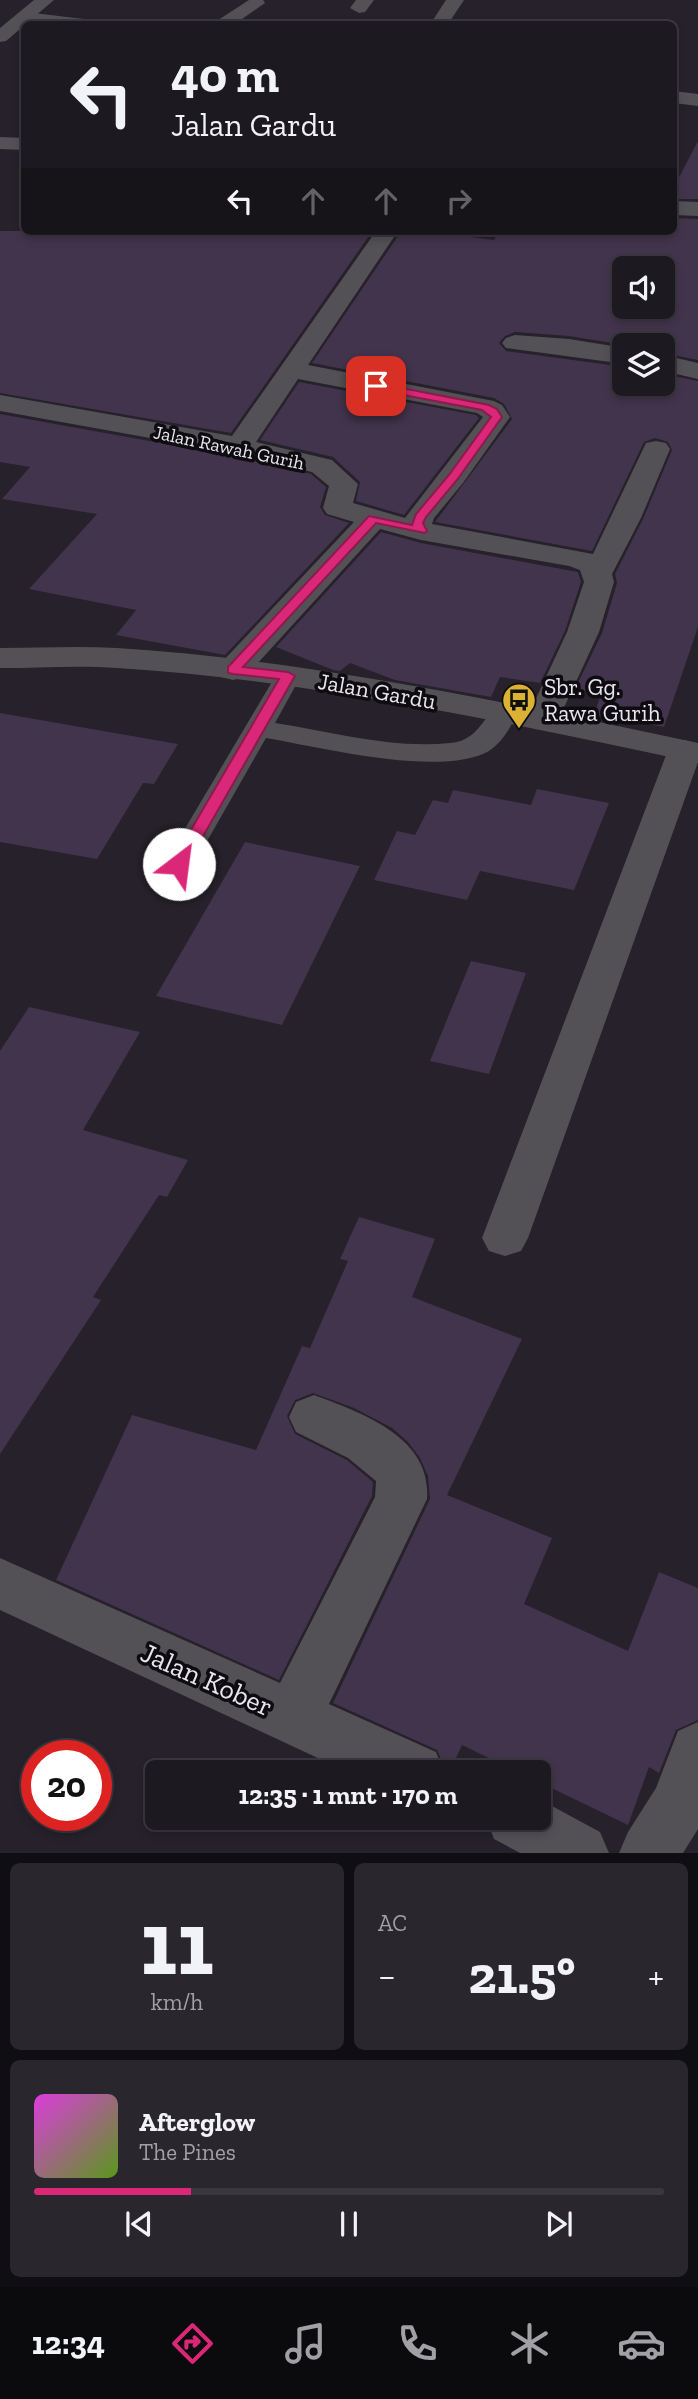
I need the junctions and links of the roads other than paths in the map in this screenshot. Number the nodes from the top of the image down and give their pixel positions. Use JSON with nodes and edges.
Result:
{"nodes":[{"id":1,"x":43,"y":0,"type":"edge"},
{"id":2,"x":455,"y":0,"type":"edge"},
{"id":3,"x":257,"y":3,"type":"dead end"},
{"id":4,"x":25,"y":17,"type":"junction"},
{"id":5,"x":442,"y":20,"type":"dead end"},
{"id":6,"x":59,"y":21,"type":"edge"},
{"id":7,"x":228,"y":21,"type":"edge"},
{"id":8,"x":2,"y":34,"type":"edge"},
{"id":9,"x":677,"y":96,"type":"edge"},
{"id":10,"x":698,"y":100,"type":"edge"},
{"id":11,"x":0,"y":143,"type":"edge"},
{"id":12,"x":21,"y":144,"type":"edge"},
{"id":13,"x":677,"y":208,"type":"edge"},
{"id":14,"x":698,"y":209,"type":"edge"},
{"id":15,"x":384,"y":235,"type":"edge"},
{"id":16,"x":515,"y":343,"type":"dead end"},
{"id":17,"x":612,"y":354,"type":"edge"},
{"id":18,"x":675,"y":366,"type":"edge"},
{"id":19,"x":294,"y":370,"type":"junction"},
{"id":20,"x":698,"y":371,"type":"edge"},
{"id":21,"x":0,"y":403,"type":"edge"},
{"id":22,"x":239,"y":446,"type":"junction"},
{"id":23,"x":656,"y":449,"type":"dead end"},
{"id":24,"x":373,"y":519,"type":"junction"},
{"id":25,"x":421,"y":531,"type":"junction"},
{"id":26,"x":598,"y":572,"type":"junction"},
{"id":27,"x":0,"y":658,"type":"edge"},
{"id":28,"x":233,"y":670,"type":"junction"},
{"id":29,"x":288,"y":676,"type":"junction"},
{"id":30,"x":504,"y":713,"type":"junction"},
{"id":31,"x":543,"y":720,"type":"junction"},
{"id":32,"x":256,"y":728,"type":"junction"},
{"id":33,"x":692,"y":751,"type":"edge"},
{"id":34,"x":179,"y":864,"type":"dead end"},
{"id":35,"x":505,"y":1238,"type":"dead end"},
{"id":36,"x":314,"y":1417,"type":"dead end"},
{"id":37,"x":0,"y":1583,"type":"edge"},
{"id":38,"x":292,"y":1717,"type":"junction"},
{"id":39,"x":698,"y":1751,"type":"edge"},
{"id":40,"x":386,"y":1760,"type":"edge"},
{"id":41,"x":537,"y":1830,"type":"edge"},
{"id":42,"x":579,"y":1853,"type":"edge"},
{"id":43,"x":649,"y":1853,"type":"edge"}],
"edges":[{"from":1,"to":4,"type":"street"},
{"from":2,"to":5,"type":"street"},
{"from":3,"to":7,"type":"street"},
{"from":4,"to":6,"type":"street"},
{"from":4,"to":8,"type":"street"},
{"from":9,"to":10,"type":"street"},
{"from":11,"to":12,"type":"street"},
{"from":13,"to":14,"type":"street"},
{"from":15,"to":19,"type":"street"},
{"from":16,"to":17,"type":"street"},
{"from":18,"to":20,"type":"street"},
{"from":19,"to":22,"type":"street"},
{"from":19,"to":25,"type":"street"},
{"from":21,"to":22,"type":"street","name":"Jalan Rawah Gurih"},
{"from":22,"to":24,"type":"street","name":"Jalan Rawah Gurih"},
{"from":23,"to":26,"type":"street"},
{"from":24,"to":25,"type":"street","name":"Jalan Rawah Gurih"},
{"from":24,"to":28,"type":"street"},
{"from":25,"to":26,"type":"street"},
{"from":26,"to":31,"type":"street"},
{"from":27,"to":28,"type":"street","name":"Jalan Gardu"},
{"from":28,"to":29,"type":"street","name":"Jalan Gardu"},
{"from":29,"to":30,"type":"street","name":"Jalan Gardu"},
{"from":29,"to":32,"type":"lane"},
{"from":30,"to":31,"type":"street","name":"Jalan Gardu"},
{"from":30,"to":32,"type":"lane"},
{"from":31,"to":33,"type":"street","name":"Jalan Gardu"},
{"from":32,"to":34,"type":"lane"},
{"from":33,"to":35,"type":"street"},
{"from":36,"to":38,"type":"street"},
{"from":37,"to":38,"type":"street","name":"Jalan Kober"},
{"from":38,"to":40,"type":"street","name":"Jalan Kober"},
{"from":39,"to":43,"type":"street"},
{"from":41,"to":42,"type":"street"}]}
